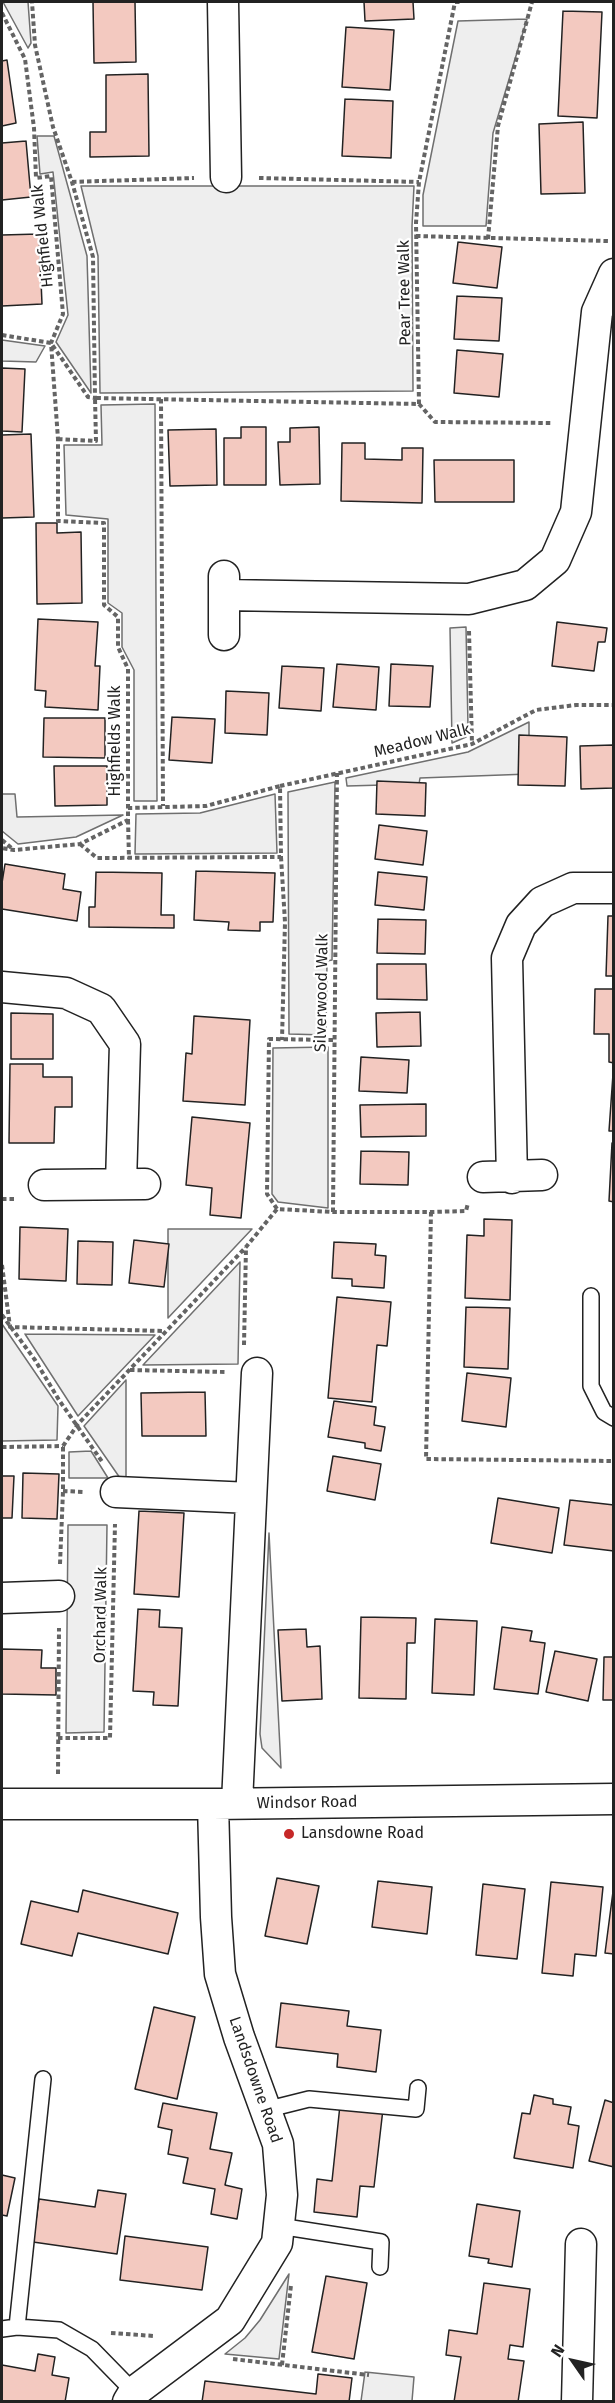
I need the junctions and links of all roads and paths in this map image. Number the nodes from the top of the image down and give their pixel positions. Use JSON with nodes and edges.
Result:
{"nodes":[{"id":1,"x":32,"y":2,"type":"edge"},
{"id":2,"x":223,"y":2,"type":"edge"},
{"id":3,"x":455,"y":2,"type":"edge"},
{"id":4,"x":462,"y":2,"type":"edge"},
{"id":5,"x":532,"y":2,"type":"edge"},
{"id":6,"x":2,"y":13,"type":"edge"},
{"id":7,"x":225,"y":177,"type":"junction"},
{"id":8,"x":72,"y":182,"type":"junction"},
{"id":9,"x":419,"y":183,"type":"junction"},
{"id":10,"x":416,"y":236,"type":"junction"},
{"id":11,"x":488,"y":239,"type":"junction"},
{"id":12,"x":614,"y":245,"type":"edge"},
{"id":13,"x":614,"y":274,"type":"edge"},
{"id":14,"x":2,"y":335,"type":"edge"},
{"id":15,"x":51,"y":343,"type":"junction"},
{"id":16,"x":95,"y":398,"type":"junction"},
{"id":17,"x":161,"y":399,"type":"junction"},
{"id":18,"x":419,"y":404,"type":"junction"},
{"id":19,"x":586,"y":423,"type":"junction"},
{"id":20,"x":58,"y":439,"type":"junction"},
{"id":21,"x":469,"y":599,"type":"junction"},
{"id":22,"x":224,"y":635,"type":"dead end"},
{"id":23,"x":614,"y":698,"type":"edge"},
{"id":24,"x":611,"y":704,"type":"edge"},
{"id":25,"x":472,"y":744,"type":"junction"},
{"id":26,"x":338,"y":773,"type":"junction"},
{"id":27,"x":280,"y":786,"type":"junction"},
{"id":28,"x":163,"y":806,"type":"junction"},
{"id":29,"x":128,"y":808,"type":"junction"},
{"id":30,"x":128,"y":820,"type":"junction"},
{"id":31,"x":2,"y":840,"type":"edge"},
{"id":32,"x":80,"y":844,"type":"junction"},
{"id":33,"x":2,"y":848,"type":"edge"},
{"id":34,"x":14,"y":850,"type":"junction"},
{"id":35,"x":281,"y":857,"type":"junction"},
{"id":36,"x":129,"y":859,"type":"junction"},
{"id":37,"x":614,"y":888,"type":"edge"},
{"id":38,"x":2,"y":987,"type":"edge"},
{"id":39,"x":282,"y":1040,"type":"junction"},
{"id":40,"x":333,"y":1041,"type":"junction"},
{"id":41,"x":542,"y":1175,"type":"dead end"},
{"id":42,"x":45,"y":1185,"type":"dead end"},
{"id":43,"x":277,"y":1209,"type":"junction"},
{"id":44,"x":466,"y":1211,"type":"dead end"},
{"id":45,"x":333,"y":1212,"type":"junction"},
{"id":46,"x":431,"y":1212,"type":"junction"},
{"id":47,"x":246,"y":1246,"type":"junction"},
{"id":48,"x":2,"y":1265,"type":"edge"},
{"id":49,"x":591,"y":1296,"type":"dead end"},
{"id":50,"x":2,"y":1315,"type":"edge"},
{"id":51,"x":10,"y":1327,"type":"junction"},
{"id":52,"x":164,"y":1331,"type":"junction"},
{"id":53,"x":130,"y":1370,"type":"junction"},
{"id":54,"x":250,"y":1373,"type":"junction"},
{"id":55,"x":614,"y":1418,"type":"edge"},
{"id":56,"x":78,"y":1424,"type":"junction"},
{"id":57,"x":2,"y":1447,"type":"edge"},
{"id":58,"x":614,"y":1461,"type":"edge"},
{"id":59,"x":112,"y":1481,"type":"junction"},
{"id":60,"x":251,"y":1498,"type":"junction"},
{"id":61,"x":59,"y":1596,"type":"dead end"},
{"id":62,"x":2,"y":1598,"type":"edge"},
{"id":63,"x":58,"y":1738,"type":"dead end"},
{"id":64,"x":614,"y":1799,"type":"edge"},
{"id":65,"x":2,"y":1804,"type":"edge"},
{"id":66,"x":225,"y":1804,"type":"junction"},
{"id":67,"x":43,"y":2079,"type":"dead end"},
{"id":68,"x":418,"y":2088,"type":"dead end"},
{"id":69,"x":266,"y":2110,"type":"junction"},
{"id":70,"x":275,"y":2239,"type":"junction"},
{"id":71,"x":581,"y":2244,"type":"dead end"},
{"id":72,"x":380,"y":2267,"type":"dead end"},
{"id":73,"x":17,"y":2327,"type":"junction"},
{"id":74,"x":2,"y":2329,"type":"edge"},
{"id":75,"x":59,"y":2330,"type":"junction"},
{"id":76,"x":205,"y":2338,"type":"junction"},
{"id":77,"x":282,"y":2365,"type":"junction"},
{"id":78,"x":369,"y":2374,"type":"dead end"},
{"id":79,"x":131,"y":2397,"type":"edge"},
{"id":80,"x":576,"y":2402,"type":"edge"}],
"edges":[{"from":1,"to":8,"type":"path","name":"Highfield Walk"},
{"from":2,"to":7,"type":"street"},
{"from":3,"to":4,"type":"path"},
{"from":3,"to":9,"type":"path","name":"Pear Tree Walk"},
{"from":5,"to":11,"type":"path"},
{"from":6,"to":15,"type":"path","name":"Highfield Walk"},
{"from":7,"to":8,"type":"path"},
{"from":7,"to":9,"type":"path"},
{"from":8,"to":16,"type":"path","name":"Highfield Walk"},
{"from":9,"to":10,"type":"path","name":"Pear Tree Walk"},
{"from":10,"to":11,"type":"path"},
{"from":10,"to":18,"type":"path","name":"Pear Tree Walk"},
{"from":11,"to":12,"type":"path"},
{"from":13,"to":19,"type":"street"},
{"from":14,"to":15,"type":"path"},
{"from":15,"to":16,"type":"path"},
{"from":15,"to":20,"type":"path","name":"Highfield Walk"},
{"from":16,"to":17,"type":"path"},
{"from":16,"to":20,"type":"path","name":"Highfield Walk"},
{"from":17,"to":18,"type":"path"},
{"from":17,"to":28,"type":"path"},
{"from":18,"to":19,"type":"path"},
{"from":19,"to":21,"type":"street"},
{"from":20,"to":29,"type":"path","name":"Highfields Walk"},
{"from":21,"to":22,"type":"street"},
{"from":21,"to":25,"type":"path"},
{"from":23,"to":24,"type":"path"},
{"from":24,"to":25,"type":"path","name":"Meadow Walk"},
{"from":25,"to":26,"type":"path","name":"Meadow Walk"},
{"from":26,"to":27,"type":"path","name":"Meadow Walk"},
{"from":26,"to":40,"type":"path","name":"Silverwood Walk"},
{"from":27,"to":28,"type":"path","name":"Meadow Walk"},
{"from":27,"to":35,"type":"path"},
{"from":28,"to":29,"type":"path","name":"Meadow Walk"},
{"from":29,"to":30,"type":"path"},
{"from":30,"to":32,"type":"path"},
{"from":30,"to":36,"type":"path"},
{"from":31,"to":34,"type":"path"},
{"from":32,"to":34,"type":"path"},
{"from":32,"to":36,"type":"path"},
{"from":33,"to":34,"type":"path"},
{"from":35,"to":36,"type":"path"},
{"from":35,"to":39,"type":"path"},
{"from":37,"to":41,"type":"street"},
{"from":38,"to":42,"type":"street"},
{"from":39,"to":40,"type":"path"},
{"from":39,"to":43,"type":"path"},
{"from":40,"to":45,"type":"path","name":"Silverwood Walk"},
{"from":43,"to":45,"type":"path"},
{"from":43,"to":47,"type":"path"},
{"from":44,"to":46,"type":"path"},
{"from":45,"to":46,"type":"path"},
{"from":46,"to":58,"type":"path"},
{"from":47,"to":52,"type":"path"},
{"from":47,"to":54,"type":"path"},
{"from":48,"to":51,"type":"path"},
{"from":49,"to":55,"type":"lane"},
{"from":50,"to":51,"type":"path"},
{"from":51,"to":52,"type":"path"},
{"from":51,"to":56,"type":"path"},
{"from":52,"to":53,"type":"path"},
{"from":53,"to":54,"type":"path"},
{"from":53,"to":56,"type":"path"},
{"from":54,"to":60,"type":"street","name":"Landsdowne Road"},
{"from":56,"to":57,"type":"path"},
{"from":56,"to":59,"type":"path"},
{"from":59,"to":60,"type":"street"},
{"from":59,"to":63,"type":"path","name":"Orchard Walk"},
{"from":60,"to":66,"type":"street","name":"Landsdowne Road"},
{"from":61,"to":62,"type":"street"},
{"from":64,"to":66,"type":"street","name":"Windsor Road"},
{"from":65,"to":66,"type":"street","name":"Windsor Road"},
{"from":66,"to":69,"type":"street","name":"Landsdowne Road"},
{"from":67,"to":73,"type":"lane"},
{"from":68,"to":69,"type":"lane"},
{"from":69,"to":70,"type":"street","name":"Landsdowne Road"},
{"from":70,"to":72,"type":"lane"},
{"from":70,"to":76,"type":"street","name":"Landsdowne Road"},
{"from":70,"to":77,"type":"path"},
{"from":71,"to":80,"type":"street"},
{"from":73,"to":74,"type":"lane"},
{"from":73,"to":75,"type":"lane"},
{"from":75,"to":76,"type":"path"},
{"from":75,"to":79,"type":"lane"},
{"from":76,"to":77,"type":"path"},
{"from":76,"to":79,"type":"street","name":"Landsdowne Road"},
{"from":77,"to":78,"type":"path"}]}
